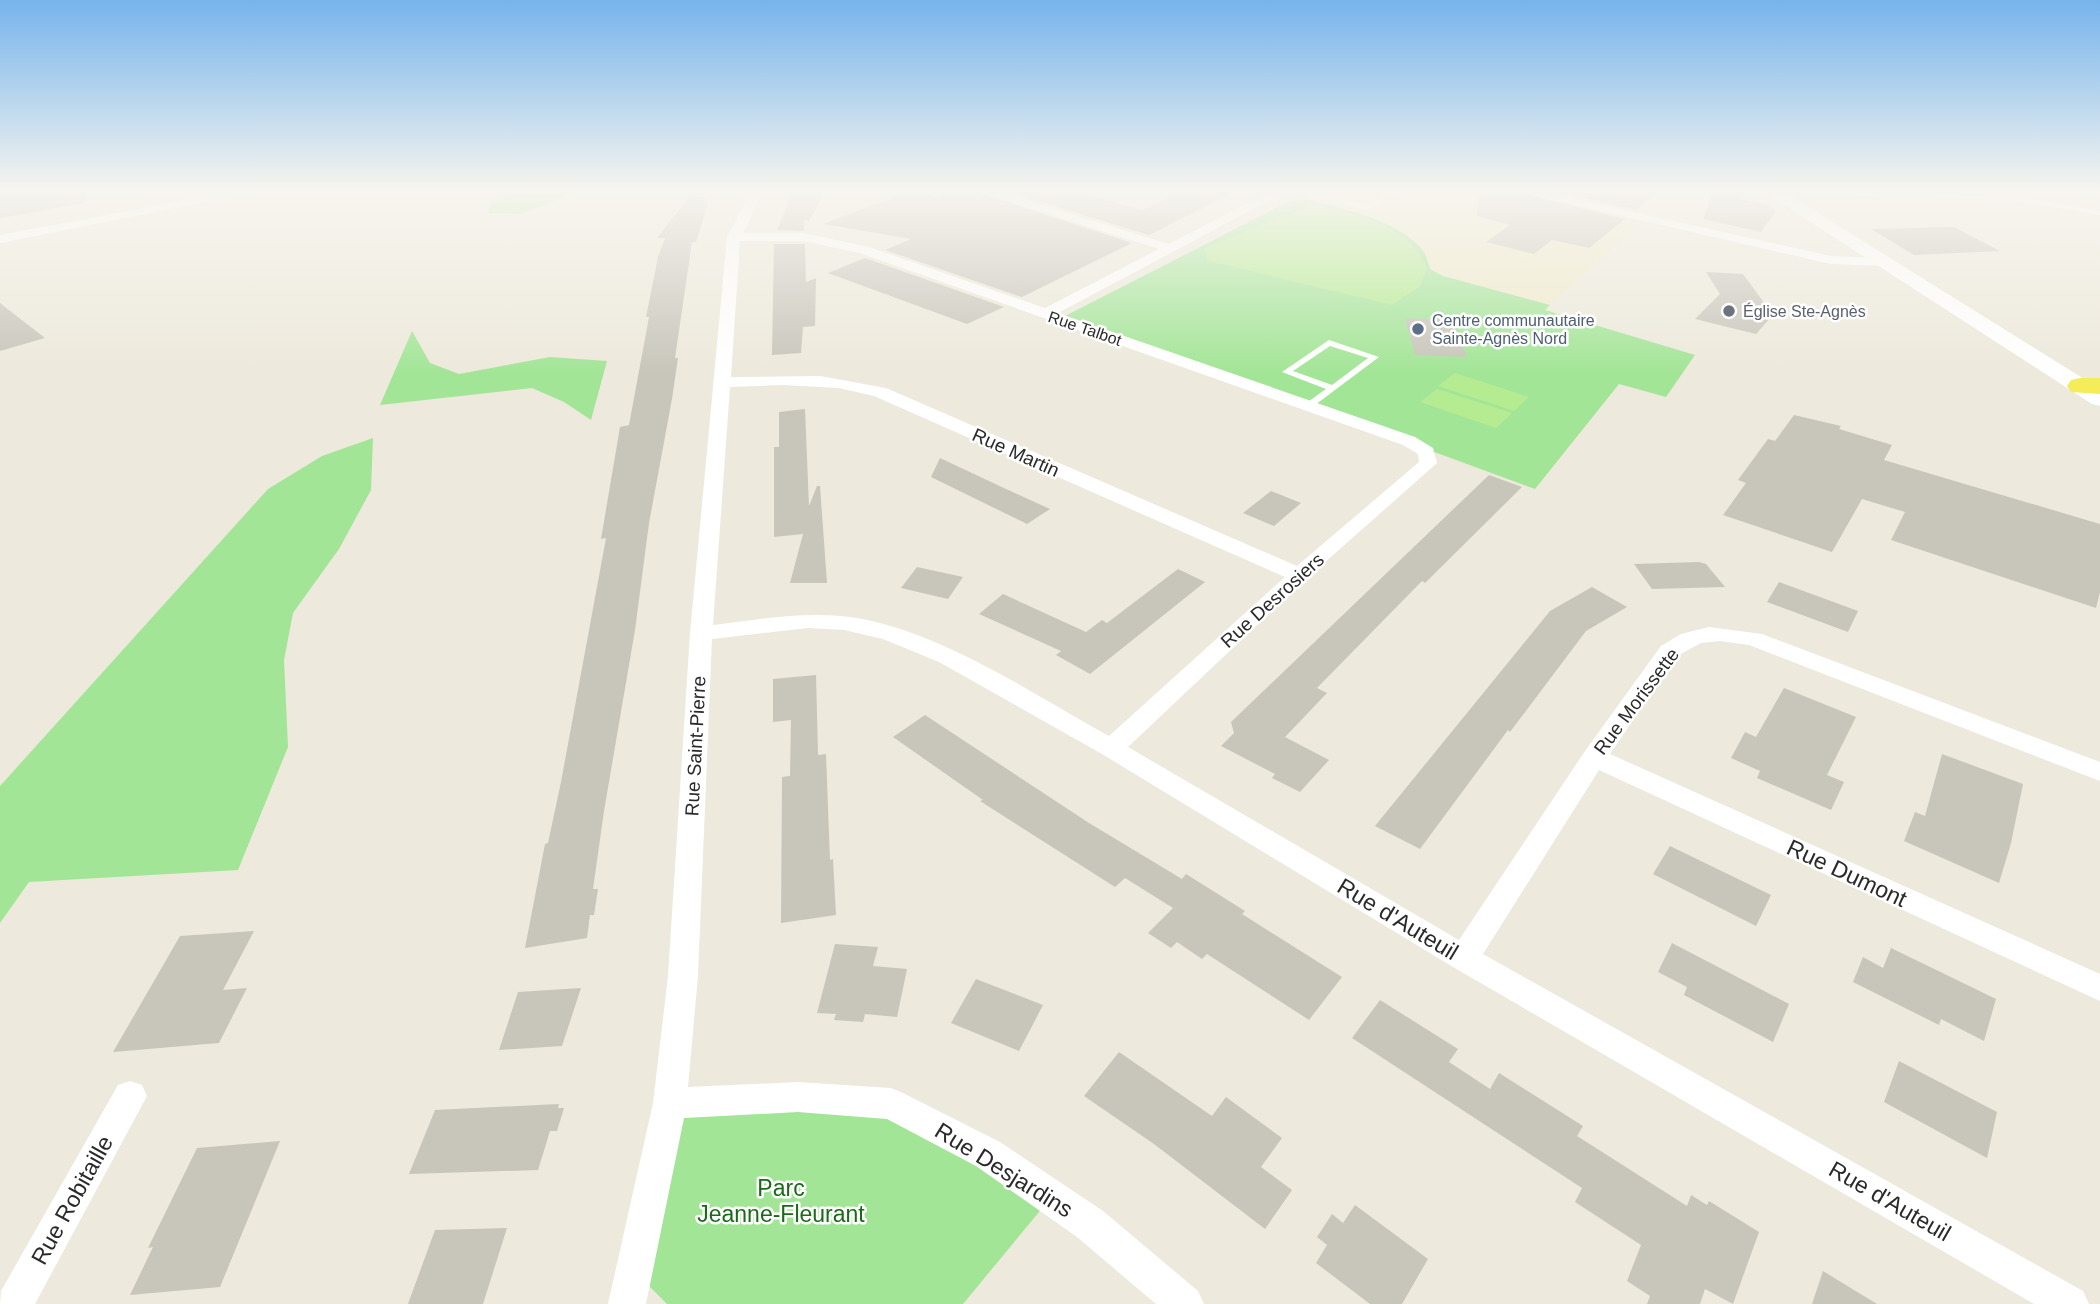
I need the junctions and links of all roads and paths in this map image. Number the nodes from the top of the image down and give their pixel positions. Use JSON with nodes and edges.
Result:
{"nodes":[{"id":1,"x":733,"y":251,"type":"edge"},
{"id":2,"x":866,"y":251,"type":"edge"},
{"id":3,"x":1167,"y":251,"type":"edge"},
{"id":4,"x":1790,"y":251,"type":"edge"},
{"id":5,"x":1867,"y":251,"type":"edge"},
{"id":6,"x":1885,"y":262,"type":"junction"},
{"id":7,"x":1045,"y":314,"type":"junction"},
{"id":8,"x":722,"y":382,"type":"junction"},
{"id":9,"x":1333,"y":388,"type":"junction"},
{"id":10,"x":2093,"y":390,"type":"edge"},
{"id":11,"x":1308,"y":405,"type":"junction"},
{"id":12,"x":1427,"y":452,"type":"joint"},
{"id":13,"x":1299,"y":575,"type":"junction"},
{"id":14,"x":701,"y":634,"type":"junction"},
{"id":15,"x":1111,"y":748,"type":"junction"},
{"id":16,"x":1594,"y":757,"type":"junction"},
{"id":17,"x":2100,"y":772,"type":"edge"},
{"id":18,"x":1464,"y":958,"type":"junction"},
{"id":19,"x":2100,"y":988,"type":"edge"},
{"id":20,"x":130,"y":1096,"type":"dead end"},
{"id":21,"x":670,"y":1103,"type":"junction"},
{"id":22,"x":14,"y":1304,"type":"edge"},
{"id":23,"x":627,"y":1304,"type":"edge"},
{"id":24,"x":1185,"y":1304,"type":"edge"},
{"id":25,"x":2070,"y":1304,"type":"edge"}],
"edges":[{"from":1,"to":8,"type":"street","name":"Rue Saint-Pierre"},
{"from":2,"to":7,"type":"street","name":"Rue Talbot"},
{"from":3,"to":7,"type":"street"},
{"from":4,"to":6,"type":"street"},
{"from":5,"to":6,"type":"street"},
{"from":6,"to":10,"type":"street"},
{"from":7,"to":11,"type":"street","name":"Rue Talbot"},
{"from":8,"to":13,"type":"street","name":"Rue Martin"},
{"from":8,"to":14,"type":"street","name":"Rue Saint-Pierre"},
{"from":9,"to":9,"type":"lane"},
{"from":9,"to":11,"type":"lane"},
{"from":11,"to":12,"type":"street","name":"Rue Talbot"},
{"from":12,"to":13,"type":"street","name":"Rue Desrosiers"},
{"from":13,"to":15,"type":"street","name":"Rue Desrosiers"},
{"from":14,"to":15,"type":"street","name":"Rue d'Auteuil"},
{"from":14,"to":21,"type":"street","name":"Rue Saint-Pierre"},
{"from":15,"to":18,"type":"street","name":"Rue d'Auteuil"},
{"from":16,"to":17,"type":"street","name":"Rue Morissette"},
{"from":16,"to":18,"type":"street","name":"Rue Morissette"},
{"from":16,"to":19,"type":"street","name":"Rue Dumont"},
{"from":18,"to":25,"type":"street","name":"Rue d'Auteuil"},
{"from":20,"to":22,"type":"street","name":"Rue Robitaille"},
{"from":21,"to":23,"type":"street","name":"Rue Saint-Pierre"},
{"from":21,"to":24,"type":"street","name":"Rue Desjardins"}]}
